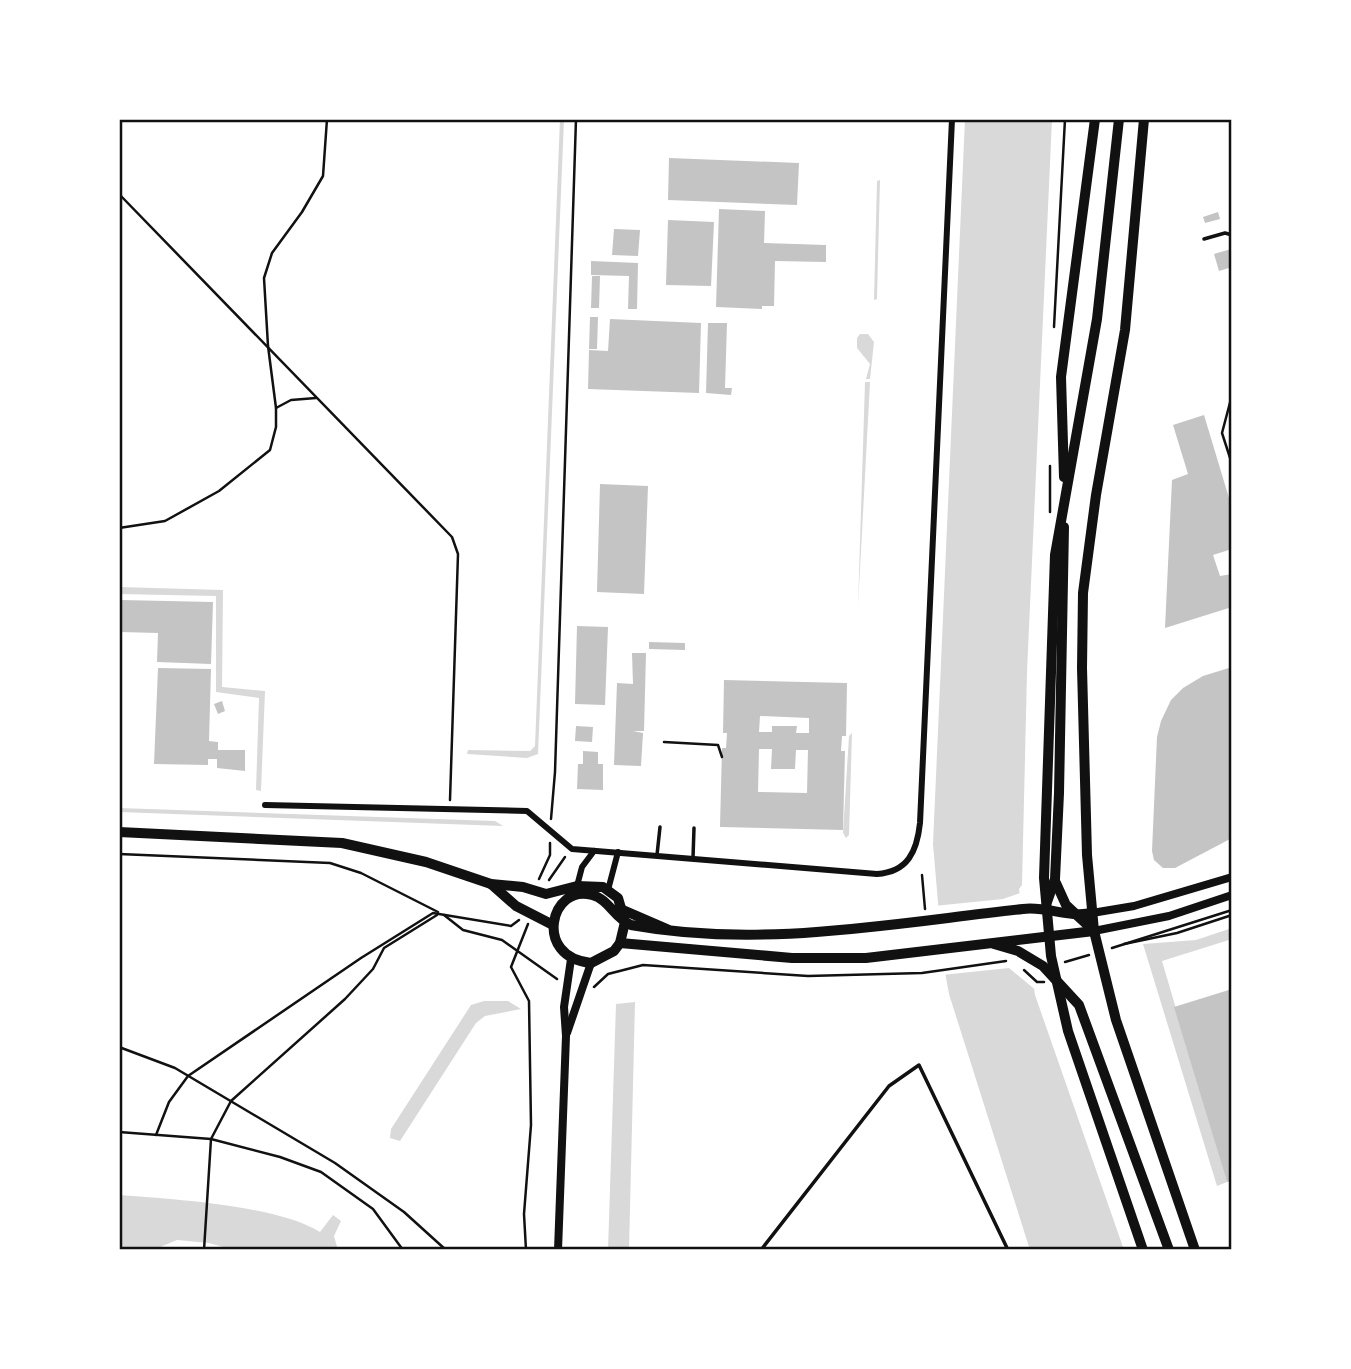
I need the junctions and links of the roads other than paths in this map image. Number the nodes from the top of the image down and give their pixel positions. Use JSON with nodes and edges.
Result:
{"nodes":[{"id":1,"x":952,"y":119,"type":"edge"},
{"id":2,"x":1096,"y":119,"type":"edge"},
{"id":3,"x":1119,"y":119,"type":"edge"},
{"id":4,"x":1144,"y":119,"type":"edge"},
{"id":5,"x":1232,"y":235,"type":"edge"},
{"id":6,"x":1204,"y":239,"type":"dead end"},
{"id":7,"x":265,"y":805,"type":"dead end"},
{"id":8,"x":660,"y":827,"type":"dead end"},
{"id":9,"x":694,"y":828,"type":"dead end"},
{"id":10,"x":119,"y":832,"type":"edge"},
{"id":11,"x":594,"y":851,"type":"junction"},
{"id":12,"x":618,"y":852,"type":"junction"},
{"id":13,"x":657,"y":855,"type":"junction"},
{"id":14,"x":692,"y":858,"type":"junction"},
{"id":15,"x":1232,"y":877,"type":"edge"},
{"id":16,"x":1055,"y":879,"type":"junction"},
{"id":17,"x":491,"y":884,"type":"junction"},
{"id":18,"x":608,"y":890,"type":"junction"},
{"id":19,"x":577,"y":891,"type":"junction"},
{"id":20,"x":1232,"y":895,"type":"edge"},
{"id":21,"x":1033,"y":908,"type":"junction"},
{"id":22,"x":623,"y":910,"type":"junction"},
{"id":23,"x":1092,"y":914,"type":"junction"},
{"id":24,"x":1075,"y":915,"type":"junction"},
{"id":25,"x":625,"y":922,"type":"junction"},
{"id":26,"x":553,"y":925,"type":"junction"},
{"id":27,"x":667,"y":929,"type":"junction"},
{"id":28,"x":1094,"y":931,"type":"junction"},
{"id":29,"x":979,"y":942,"type":"junction"},
{"id":30,"x":620,"y":943,"type":"junction"},
{"id":31,"x":571,"y":959,"type":"junction"},
{"id":32,"x":591,"y":963,"type":"junction"},
{"id":33,"x":566,"y":1036,"type":"junction"},
{"id":34,"x":1142,"y":1246,"type":"edge"},
{"id":35,"x":558,"y":1250,"type":"edge"},
{"id":36,"x":761,"y":1250,"type":"edge"},
{"id":37,"x":1007,"y":1250,"type":"edge"},
{"id":38,"x":1169,"y":1250,"type":"edge"},
{"id":39,"x":1195,"y":1250,"type":"edge"}],
"edges":[{"from":1,"to":14,"type":"street"},
{"from":2,"to":16,"type":"main road"},
{"from":3,"to":34,"type":"main road"},
{"from":4,"to":23,"type":"main road"},
{"from":5,"to":6,"type":"lane"},
{"from":7,"to":11,"type":"street"},
{"from":8,"to":13,"type":"lane"},
{"from":9,"to":14,"type":"lane"},
{"from":10,"to":17,"type":"main road"},
{"from":11,"to":12,"type":"street"},
{"from":11,"to":19,"type":"street"},
{"from":12,"to":13,"type":"street"},
{"from":12,"to":18,"type":"street"},
{"from":13,"to":14,"type":"street"},
{"from":15,"to":23,"type":"street"},
{"from":16,"to":21,"type":"main road"},
{"from":16,"to":24,"type":"main road"},
{"from":17,"to":19,"type":"main road"},
{"from":17,"to":26,"type":"main road"},
{"from":18,"to":19,"type":"main road"},
{"from":18,"to":22,"type":"main road"},
{"from":19,"to":25,"type":"main road"},
{"from":19,"to":26,"type":"main road"},
{"from":20,"to":28,"type":"street"},
{"from":21,"to":24,"type":"main road"},
{"from":21,"to":27,"type":"main road"},
{"from":22,"to":25,"type":"main road"},
{"from":22,"to":27,"type":"main road"},
{"from":23,"to":24,"type":"main road"},
{"from":23,"to":28,"type":"main road"},
{"from":24,"to":28,"type":"main road"},
{"from":25,"to":27,"type":"main road"},
{"from":25,"to":30,"type":"main road"},
{"from":26,"to":31,"type":"main road"},
{"from":28,"to":29,"type":"main road"},
{"from":28,"to":39,"type":"main road"},
{"from":29,"to":30,"type":"main road"},
{"from":29,"to":38,"type":"main road"},
{"from":30,"to":32,"type":"main road"},
{"from":31,"to":32,"type":"main road"},
{"from":31,"to":33,"type":"street"},
{"from":32,"to":33,"type":"street"},
{"from":33,"to":35,"type":"street"},
{"from":36,"to":37,"type":"lane"}]}
